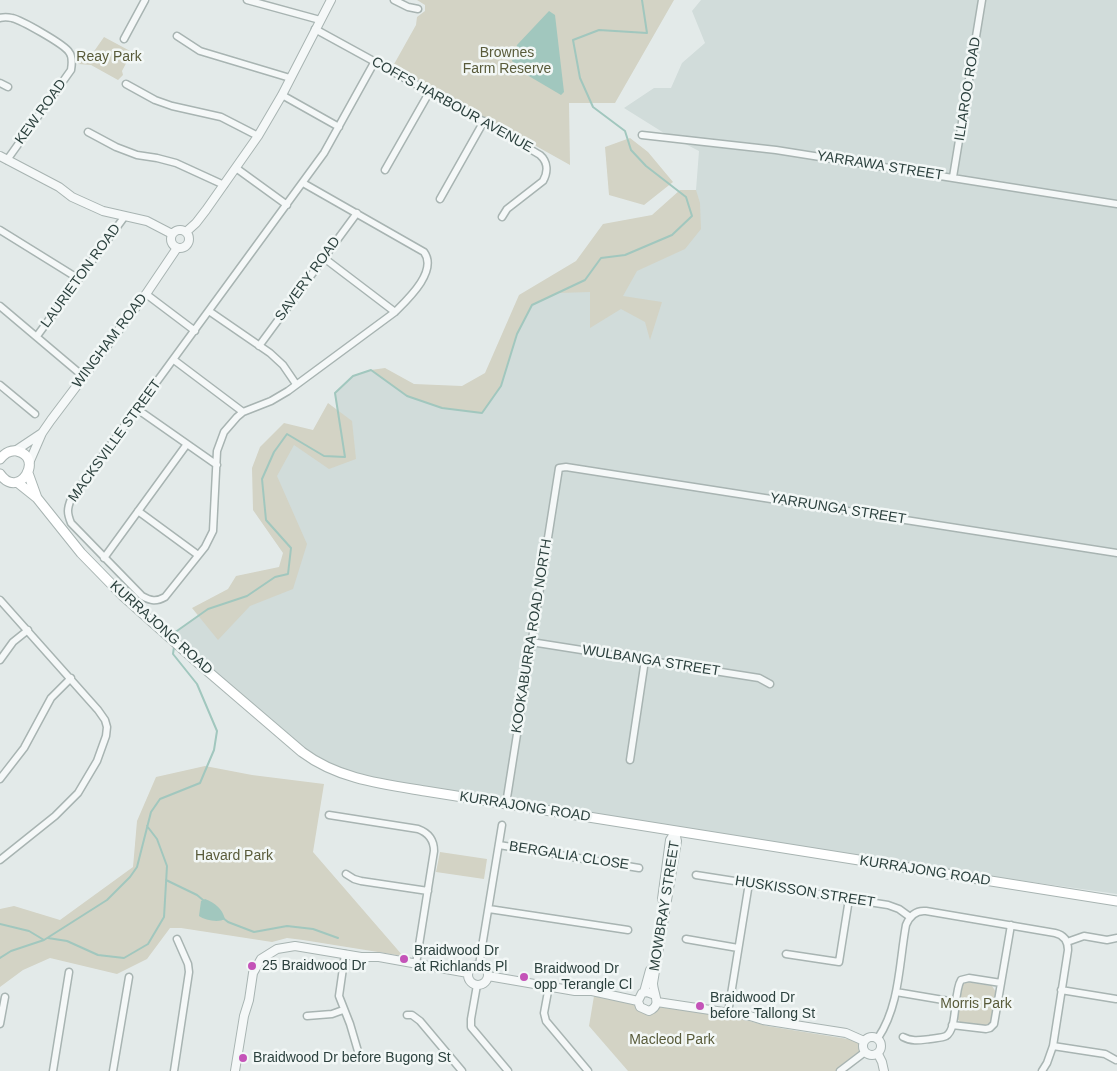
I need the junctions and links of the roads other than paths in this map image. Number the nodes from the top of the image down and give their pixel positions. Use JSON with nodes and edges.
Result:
{"nodes":[{"id":1,"x":145,"y":0,"type":"edge"},
{"id":2,"x":247,"y":0,"type":"edge"},
{"id":3,"x":331,"y":0,"type":"edge"},
{"id":4,"x":394,"y":0,"type":"edge"},
{"id":5,"x":982,"y":0,"type":"edge"},
{"id":6,"x":418,"y":9,"type":"dead end"},
{"id":7,"x":0,"y":18,"type":"edge"},
{"id":8,"x":320,"y":20,"type":"junction"},
{"id":9,"x":315,"y":29,"type":"junction"},
{"id":10,"x":177,"y":36,"type":"dead end"},
{"id":11,"x":124,"y":39,"type":"dead end"},
{"id":12,"x":375,"y":61,"type":"junction"},
{"id":13,"x":290,"y":78,"type":"junction"},
{"id":14,"x":0,"y":83,"type":"edge"},
{"id":15,"x":126,"y":84,"type":"dead end"},
{"id":16,"x":8,"y":87,"type":"dead end"},
{"id":17,"x":430,"y":91,"type":"junction"},
{"id":18,"x":282,"y":95,"type":"junction"},
{"id":19,"x":484,"y":122,"type":"junction"},
{"id":20,"x":339,"y":127,"type":"junction"},
{"id":21,"x":88,"y":132,"type":"dead end"},
{"id":22,"x":642,"y":135,"type":"dead end"},
{"id":23,"x":258,"y":136,"type":"junction"},
{"id":24,"x":3,"y":158,"type":"edge"},
{"id":25,"x":236,"y":168,"type":"junction"},
{"id":26,"x":384,"y":170,"type":"dead end"},
{"id":27,"x":953,"y":178,"type":"junction"},
{"id":28,"x":303,"y":183,"type":"junction"},
{"id":29,"x":224,"y":185,"type":"junction"},
{"id":30,"x":440,"y":199,"type":"dead end"},
{"id":31,"x":1117,"y":204,"type":"edge"},
{"id":32,"x":287,"y":205,"type":"junction"},
{"id":33,"x":357,"y":213,"type":"junction"},
{"id":34,"x":125,"y":216,"type":"junction"},
{"id":35,"x":502,"y":217,"type":"dead end"},
{"id":36,"x":0,"y":230,"type":"edge"},
{"id":37,"x":186,"y":232,"type":"junction"},
{"id":38,"x":172,"y":234,"type":"junction"},
{"id":39,"x":177,"y":248,"type":"junction"},
{"id":40,"x":324,"y":258,"type":"junction"},
{"id":41,"x":79,"y":279,"type":"junction"},
{"id":42,"x":146,"y":294,"type":"junction"},
{"id":43,"x":0,"y":306,"type":"edge"},
{"id":44,"x":209,"y":311,"type":"junction"},
{"id":45,"x":394,"y":312,"type":"junction"},
{"id":46,"x":195,"y":331,"type":"junction"},
{"id":47,"x":37,"y":336,"type":"junction"},
{"id":48,"x":259,"y":346,"type":"junction"},
{"id":49,"x":174,"y":360,"type":"junction"},
{"id":50,"x":84,"y":377,"type":"junction"},
{"id":51,"x":296,"y":384,"type":"junction"},
{"id":52,"x":0,"y":385,"type":"edge"},
{"id":53,"x":137,"y":409,"type":"junction"},
{"id":54,"x":243,"y":412,"type":"junction"},
{"id":55,"x":35,"y":414,"type":"dead end"},
{"id":56,"x":42,"y":433,"type":"junction"},
{"id":57,"x":187,"y":444,"type":"junction"},
{"id":58,"x":0,"y":446,"type":"edge"},
{"id":59,"x":13,"y":451,"type":"junction"},
{"id":60,"x":0,"y":459,"type":"edge"},
{"id":61,"x":29,"y":463,"type":"junction"},
{"id":62,"x":216,"y":465,"type":"junction"},
{"id":63,"x":559,"y":468,"type":"joint"},
{"id":64,"x":28,"y":473,"type":"junction"},
{"id":65,"x":2,"y":479,"type":"edge"},
{"id":66,"x":17,"y":482,"type":"junction"},
{"id":67,"x":37,"y":498,"type":"junction"},
{"id":68,"x":138,"y":511,"type":"junction"},
{"id":69,"x":1117,"y":553,"type":"edge"},
{"id":70,"x":198,"y":555,"type":"junction"},
{"id":71,"x":104,"y":558,"type":"junction"},
{"id":72,"x":0,"y":600,"type":"edge"},
{"id":73,"x":28,"y":630,"type":"junction"},
{"id":74,"x":531,"y":642,"type":"junction"},
{"id":75,"x":0,"y":660,"type":"edge"},
{"id":76,"x":645,"y":660,"type":"junction"},
{"id":77,"x":71,"y":678,"type":"junction"},
{"id":78,"x":770,"y":684,"type":"dead end"},
{"id":79,"x":630,"y":760,"type":"dead end"},
{"id":80,"x":0,"y":778,"type":"edge"},
{"id":81,"x":506,"y":804,"type":"junction"},
{"id":82,"x":329,"y":815,"type":"dead end"},
{"id":83,"x":502,"y":825,"type":"dead end"},
{"id":84,"x":675,"y":832,"type":"junction"},
{"id":85,"x":499,"y":845,"type":"junction"},
{"id":86,"x":0,"y":860,"type":"edge"},
{"id":87,"x":638,"y":868,"type":"dead end"},
{"id":88,"x":346,"y":874,"type":"dead end"},
{"id":89,"x":696,"y":875,"type":"dead end"},
{"id":90,"x":749,"y":883,"type":"junction"},
{"id":91,"x":428,"y":892,"type":"junction"},
{"id":92,"x":849,"y":899,"type":"junction"},
{"id":93,"x":1117,"y":901,"type":"edge"},
{"id":94,"x":489,"y":909,"type":"junction"},
{"id":95,"x":910,"y":917,"type":"junction"},
{"id":96,"x":1011,"y":925,"type":"junction"},
{"id":97,"x":628,"y":930,"type":"dead end"},
{"id":98,"x":1117,"y":938,"type":"edge"},
{"id":99,"x":177,"y":939,"type":"dead end"},
{"id":100,"x":686,"y":939,"type":"dead end"},
{"id":101,"x":1067,"y":942,"type":"junction"},
{"id":102,"x":738,"y":948,"type":"junction"},
{"id":103,"x":345,"y":954,"type":"junction"},
{"id":104,"x":786,"y":954,"type":"dead end"},
{"id":105,"x":416,"y":964,"type":"junction"},
{"id":106,"x":479,"y":965,"type":"junction"},
{"id":107,"x":69,"y":972,"type":"dead end"},
{"id":108,"x":468,"y":973,"type":"junction"},
{"id":109,"x":488,"y":976,"type":"junction"},
{"id":110,"x":129,"y":977,"type":"dead end"},
{"id":111,"x":1001,"y":983,"type":"junction"},
{"id":112,"x":477,"y":985,"type":"junction"},
{"id":113,"x":548,"y":986,"type":"junction"},
{"id":114,"x":1061,"y":990,"type":"junction"},
{"id":115,"x":644,"y":992,"type":"junction"},
{"id":116,"x":896,"y":992,"type":"junction"},
{"id":117,"x":5,"y":997,"type":"dead end"},
{"id":118,"x":656,"y":998,"type":"junction"},
{"id":119,"x":1116,"y":999,"type":"edge"},
{"id":120,"x":638,"y":1001,"type":"junction"},
{"id":121,"x":956,"y":1002,"type":"junction"},
{"id":122,"x":343,"y":1010,"type":"junction"},
{"id":123,"x":728,"y":1013,"type":"junction"},
{"id":124,"x":407,"y":1015,"type":"dead end"},
{"id":125,"x":307,"y":1016,"type":"dead end"},
{"id":126,"x":0,"y":1024,"type":"edge"},
{"id":127,"x":952,"y":1025,"type":"junction"},
{"id":128,"x":903,"y":1037,"type":"dead end"},
{"id":129,"x":878,"y":1038,"type":"junction"},
{"id":130,"x":864,"y":1041,"type":"junction"},
{"id":131,"x":1052,"y":1046,"type":"junction"},
{"id":132,"x":865,"y":1052,"type":"junction"},
{"id":133,"x":878,"y":1054,"type":"junction"},
{"id":134,"x":360,"y":1058,"type":"dead end"},
{"id":135,"x":1116,"y":1060,"type":"edge"},
{"id":136,"x":53,"y":1071,"type":"edge"},
{"id":137,"x":113,"y":1071,"type":"edge"},
{"id":138,"x":174,"y":1071,"type":"edge"},
{"id":139,"x":235,"y":1071,"type":"edge"},
{"id":140,"x":462,"y":1071,"type":"edge"},
{"id":141,"x":508,"y":1071,"type":"edge"},
{"id":142,"x":588,"y":1071,"type":"edge"},
{"id":143,"x":840,"y":1071,"type":"edge"},
{"id":144,"x":884,"y":1071,"type":"edge"},
{"id":145,"x":1042,"y":1071,"type":"edge"}],
"edges":[{"from":1,"to":11,"type":"street"},
{"from":2,"to":8,"type":"street"},
{"from":3,"to":8,"type":"street"},
{"from":4,"to":6,"type":"street"},
{"from":5,"to":27,"type":"street","name":"ILLAROO ROAD"},
{"from":7,"to":24,"type":"street","name":"KEW ROAD"},
{"from":8,"to":9,"type":"street"},
{"from":9,"to":12,"type":"street","name":"COFFS HARBOUR AVENUE"},
{"from":9,"to":13,"type":"street"},
{"from":10,"to":13,"type":"street"},
{"from":12,"to":17,"type":"street","name":"COFFS HARBOUR AVENUE"},
{"from":12,"to":20,"type":"street","name":"MACKSVILLE STREET"},
{"from":13,"to":18,"type":"street"},
{"from":14,"to":16,"type":"street"},
{"from":15,"to":23,"type":"street"},
{"from":17,"to":19,"type":"street","name":"COFFS HARBOUR AVENUE"},
{"from":17,"to":26,"type":"street"},
{"from":18,"to":20,"type":"street"},
{"from":18,"to":23,"type":"street"},
{"from":19,"to":30,"type":"street"},
{"from":19,"to":35,"type":"street","name":"COFFS HARBOUR AVENUE"},
{"from":20,"to":28,"type":"street","name":"MACKSVILLE STREET"},
{"from":21,"to":29,"type":"street"},
{"from":22,"to":27,"type":"street","name":"YARRAWA STREET"},
{"from":23,"to":25,"type":"street"},
{"from":24,"to":34,"type":"street"},
{"from":25,"to":29,"type":"street"},
{"from":25,"to":32,"type":"street"},
{"from":27,"to":31,"type":"street","name":"YARRAWA STREET"},
{"from":28,"to":32,"type":"street","name":"MACKSVILLE STREET"},
{"from":28,"to":33,"type":"street","name":"MACKSVILLE STREET"},
{"from":29,"to":37,"type":"street"},
{"from":32,"to":44,"type":"street","name":"MACKSVILLE STREET"},
{"from":33,"to":40,"type":"street","name":"SAVERY ROAD"},
{"from":33,"to":45,"type":"street","name":"MACKSVILLE STREET"},
{"from":34,"to":38,"type":"street"},
{"from":34,"to":41,"type":"street","name":"LAURIETON ROAD"},
{"from":36,"to":41,"type":"street"},
{"from":37,"to":38,"type":"street"},
{"from":37,"to":39,"type":"street"},
{"from":38,"to":39,"type":"street"},
{"from":39,"to":42,"type":"street","name":"WINGHAM ROAD"},
{"from":40,"to":45,"type":"street"},
{"from":40,"to":48,"type":"street","name":"SAVERY ROAD"},
{"from":41,"to":47,"type":"street","name":"LAURIETON ROAD"},
{"from":42,"to":46,"type":"street"},
{"from":42,"to":50,"type":"street","name":"WINGHAM ROAD"},
{"from":43,"to":47,"type":"street"},
{"from":44,"to":46,"type":"street","name":"MACKSVILLE STREET"},
{"from":44,"to":48,"type":"street"},
{"from":45,"to":51,"type":"street","name":"MACKSVILLE STREET"},
{"from":46,"to":49,"type":"street","name":"MACKSVILLE STREET"},
{"from":47,"to":50,"type":"street"},
{"from":48,"to":51,"type":"street"},
{"from":49,"to":53,"type":"street","name":"MACKSVILLE STREET"},
{"from":49,"to":54,"type":"street"},
{"from":50,"to":56,"type":"street","name":"WINGHAM ROAD"},
{"from":51,"to":54,"type":"street","name":"MACKSVILLE STREET"},
{"from":52,"to":55,"type":"street"},
{"from":53,"to":57,"type":"street"},
{"from":53,"to":71,"type":"street","name":"MACKSVILLE STREET"},
{"from":54,"to":62,"type":"street","name":"MACKSVILLE STREET"},
{"from":56,"to":59,"type":"street","name":"WINGHAM ROAD"},
{"from":56,"to":61,"type":"street","name":"WINGHAM ROAD"},
{"from":57,"to":62,"type":"street"},
{"from":57,"to":68,"type":"street"},
{"from":58,"to":59,"type":"main road"},
{"from":59,"to":60,"type":"main road"},
{"from":59,"to":61,"type":"main road"},
{"from":61,"to":64,"type":"main road"},
{"from":62,"to":70,"type":"street","name":"MACKSVILLE STREET"},
{"from":63,"to":69,"type":"street","name":"YARRUNGA STREET"},
{"from":63,"to":74,"type":"street","name":"KOOKABURRA ROAD NORTH"},
{"from":64,"to":66,"type":"main road"},
{"from":64,"to":67,"type":"main road"},
{"from":65,"to":66,"type":"main road"},
{"from":66,"to":67,"type":"main road"},
{"from":67,"to":81,"type":"main road","name":"KURRAJONG ROAD"},
{"from":68,"to":70,"type":"street"},
{"from":68,"to":71,"type":"street"},
{"from":70,"to":71,"type":"street","name":"MACKSVILLE STREET"},
{"from":72,"to":73,"type":"street"},
{"from":73,"to":75,"type":"street"},
{"from":73,"to":77,"type":"street"},
{"from":74,"to":76,"type":"street","name":"WULBANGA STREET"},
{"from":74,"to":81,"type":"street","name":"KOOKABURRA ROAD NORTH"},
{"from":76,"to":78,"type":"street","name":"WULBANGA STREET"},
{"from":76,"to":79,"type":"street"},
{"from":77,"to":80,"type":"street"},
{"from":77,"to":86,"type":"street"},
{"from":81,"to":84,"type":"main road","name":"KURRAJONG ROAD"},
{"from":82,"to":91,"type":"street"},
{"from":83,"to":85,"type":"street"},
{"from":84,"to":93,"type":"main road","name":"KURRAJONG ROAD"},
{"from":84,"to":115,"type":"street","name":"MOWBRAY STREET"},
{"from":84,"to":118,"type":"street","name":"MOWBRAY STREET"},
{"from":85,"to":87,"type":"street","name":"BERGALIA CLOSE"},
{"from":85,"to":94,"type":"street"},
{"from":88,"to":91,"type":"street"},
{"from":89,"to":90,"type":"street","name":"HUSKISSON STREET"},
{"from":90,"to":92,"type":"street","name":"HUSKISSON STREET"},
{"from":90,"to":102,"type":"street"},
{"from":91,"to":105,"type":"street"},
{"from":92,"to":95,"type":"street","name":"HUSKISSON STREET"},
{"from":92,"to":104,"type":"street"},
{"from":94,"to":97,"type":"street"},
{"from":94,"to":106,"type":"street"},
{"from":95,"to":96,"type":"street"},
{"from":95,"to":116,"type":"street"},
{"from":96,"to":101,"type":"street"},
{"from":96,"to":111,"type":"street"},
{"from":98,"to":101,"type":"street"},
{"from":99,"to":138,"type":"street"},
{"from":100,"to":102,"type":"street"},
{"from":101,"to":114,"type":"street"},
{"from":102,"to":123,"type":"street"},
{"from":103,"to":105,"type":"street"},
{"from":103,"to":122,"type":"street"},
{"from":103,"to":139,"type":"street"},
{"from":105,"to":108,"type":"street"},
{"from":106,"to":108,"type":"street"},
{"from":106,"to":109,"type":"street"},
{"from":107,"to":136,"type":"street"},
{"from":108,"to":112,"type":"street"},
{"from":109,"to":112,"type":"street"},
{"from":109,"to":113,"type":"street"},
{"from":110,"to":137,"type":"street"},
{"from":111,"to":121,"type":"street"},
{"from":111,"to":127,"type":"street"},
{"from":112,"to":141,"type":"street"},
{"from":113,"to":120,"type":"street"},
{"from":113,"to":142,"type":"street"},
{"from":114,"to":119,"type":"street"},
{"from":114,"to":131,"type":"street"},
{"from":115,"to":118,"type":"street"},
{"from":115,"to":120,"type":"street"},
{"from":116,"to":121,"type":"street"},
{"from":116,"to":129,"type":"street"},
{"from":117,"to":126,"type":"street"},
{"from":118,"to":120,"type":"street"},
{"from":118,"to":123,"type":"street"},
{"from":121,"to":127,"type":"street"},
{"from":122,"to":125,"type":"street"},
{"from":122,"to":134,"type":"street"},
{"from":123,"to":130,"type":"street"},
{"from":124,"to":140,"type":"street"},
{"from":127,"to":128,"type":"street"},
{"from":129,"to":130,"type":"street"},
{"from":129,"to":133,"type":"street"},
{"from":130,"to":132,"type":"street"},
{"from":131,"to":135,"type":"street"},
{"from":131,"to":145,"type":"street"},
{"from":132,"to":133,"type":"street"},
{"from":132,"to":143,"type":"street"},
{"from":133,"to":144,"type":"street"}]}
